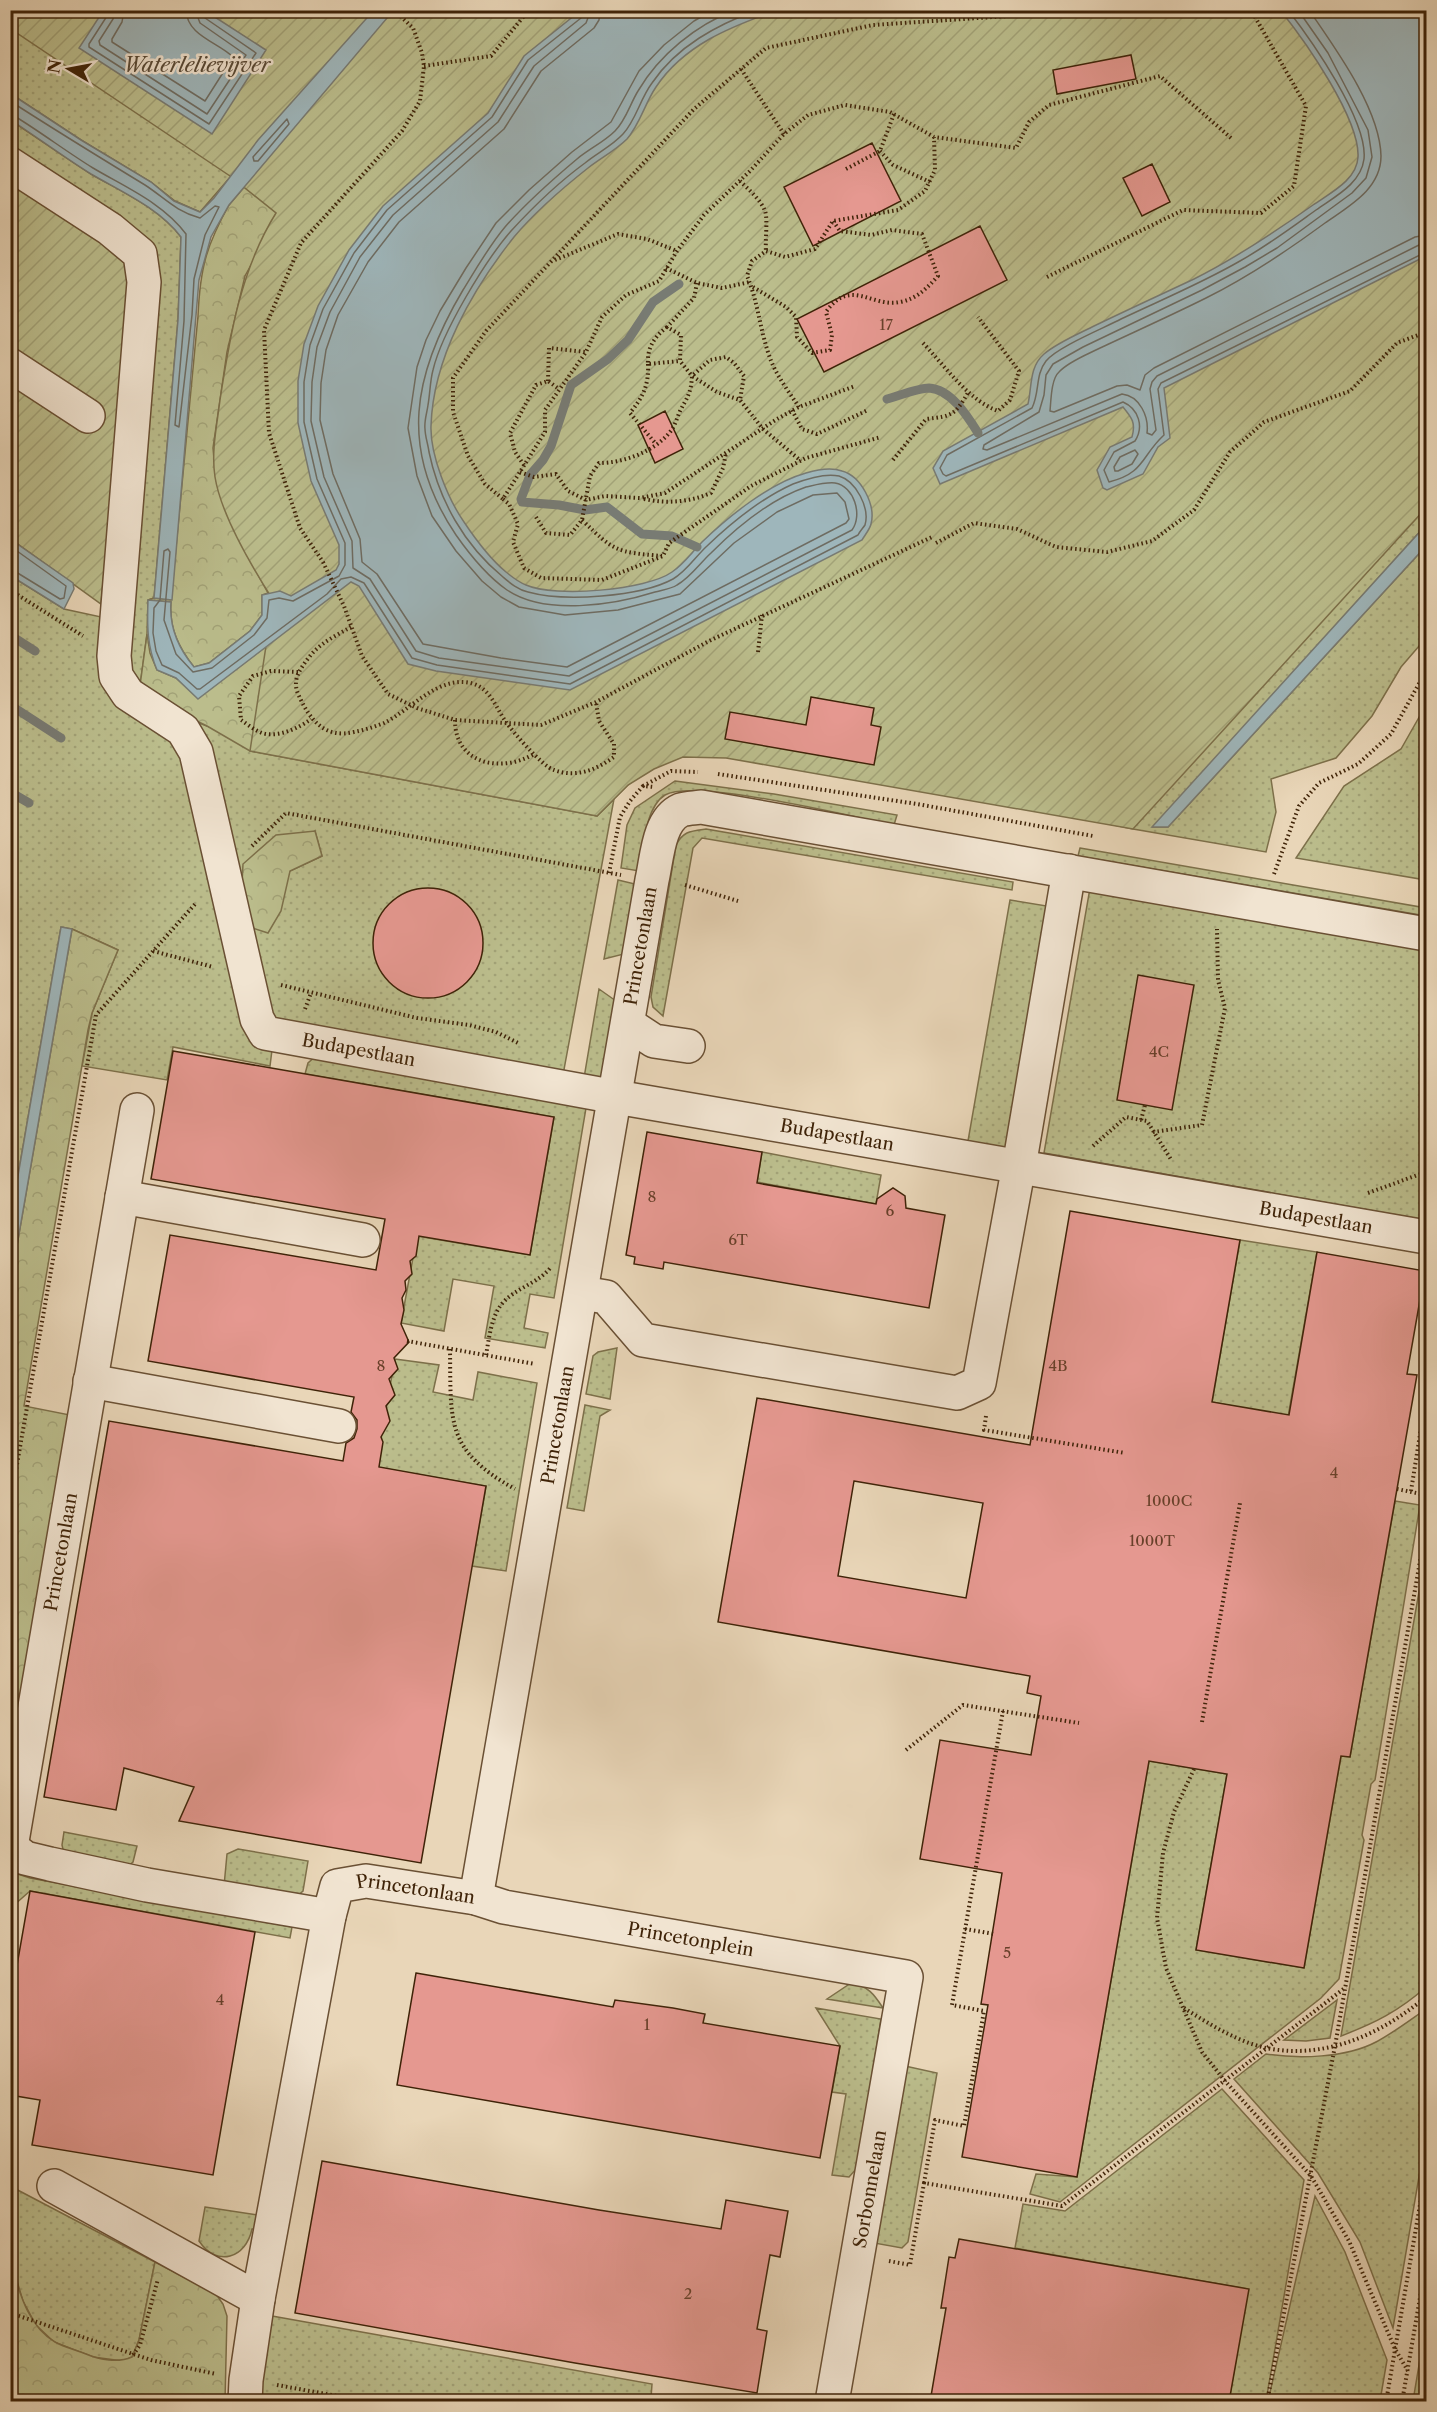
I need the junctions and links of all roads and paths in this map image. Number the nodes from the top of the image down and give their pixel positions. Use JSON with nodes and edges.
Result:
{"nodes":[{"id":1,"x":394,"y":10,"type":"edge"},
{"id":2,"x":529,"y":10,"type":"edge"},
{"id":3,"x":1036,"y":10,"type":"edge"},
{"id":4,"x":1251,"y":10,"type":"edge"},
{"id":5,"x":424,"y":66,"type":"junction"},
{"id":6,"x":741,"y":69,"type":"junction"},
{"id":7,"x":894,"y":114,"type":"junction"},
{"id":8,"x":784,"y":134,"type":"junction"},
{"id":9,"x":934,"y":137,"type":"junction"},
{"id":10,"x":1231,"y":138,"type":"dead end"},
{"id":11,"x":880,"y":151,"type":"junction"},
{"id":12,"x":10,"y":164,"type":"edge"},
{"id":13,"x":846,"y":169,"type":"dead end"},
{"id":14,"x":740,"y":180,"type":"junction"},
{"id":15,"x":930,"y":182,"type":"junction"},
{"id":16,"x":833,"y":220,"type":"junction"},
{"id":17,"x":677,"y":251,"type":"junction"},
{"id":18,"x":766,"y":251,"type":"junction"},
{"id":19,"x":555,"y":260,"type":"junction"},
{"id":20,"x":666,"y":268,"type":"junction"},
{"id":21,"x":1047,"y":277,"type":"dead end"},
{"id":22,"x":750,"y":282,"type":"junction"},
{"id":23,"x":697,"y":283,"type":"junction"},
{"id":24,"x":753,"y":287,"type":"junction"},
{"id":25,"x":978,"y":316,"type":"dead end"},
{"id":26,"x":667,"y":327,"type":"junction"},
{"id":27,"x":1426,"y":332,"type":"edge"},
{"id":28,"x":923,"y":343,"type":"dead end"},
{"id":29,"x":586,"y":352,"type":"junction"},
{"id":30,"x":680,"y":361,"type":"junction"},
{"id":31,"x":648,"y":364,"type":"junction"},
{"id":32,"x":10,"y":365,"type":"edge"},
{"id":33,"x":692,"y":376,"type":"junction"},
{"id":34,"x":548,"y":381,"type":"junction"},
{"id":35,"x":855,"y":386,"type":"dead end"},
{"id":36,"x":559,"y":389,"type":"junction"},
{"id":37,"x":969,"y":391,"type":"junction"},
{"id":38,"x":740,"y":400,"type":"junction"},
{"id":39,"x":800,"y":407,"type":"junction"},
{"id":40,"x":792,"y":410,"type":"junction"},
{"id":41,"x":868,"y":410,"type":"dead end"},
{"id":42,"x":88,"y":416,"type":"dead end"},
{"id":43,"x":763,"y":429,"type":"junction"},
{"id":44,"x":881,"y":437,"type":"dead end"},
{"id":45,"x":656,"y":444,"type":"junction"},
{"id":46,"x":726,"y":453,"type":"junction"},
{"id":47,"x":892,"y":460,"type":"dead end"},
{"id":48,"x":801,"y":461,"type":"junction"},
{"id":49,"x":524,"y":465,"type":"junction"},
{"id":50,"x":520,"y":472,"type":"junction"},
{"id":51,"x":640,"y":498,"type":"junction"},
{"id":52,"x":503,"y":499,"type":"junction"},
{"id":53,"x":586,"y":501,"type":"junction"},
{"id":54,"x":536,"y":517,"type":"dead end"},
{"id":55,"x":582,"y":520,"type":"junction"},
{"id":56,"x":932,"y":537,"type":"dead end"},
{"id":57,"x":936,"y":543,"type":"dead end"},
{"id":58,"x":663,"y":556,"type":"junction"},
{"id":59,"x":10,"y":590,"type":"edge"},
{"id":60,"x":762,"y":615,"type":"junction"},
{"id":61,"x":351,"y":627,"type":"junction"},
{"id":62,"x":758,"y":652,"type":"dead end"},
{"id":63,"x":114,"y":656,"type":"junction"},
{"id":64,"x":1426,"y":671,"type":"edge"},
{"id":65,"x":297,"y":672,"type":"junction"},
{"id":66,"x":596,"y":702,"type":"junction"},
{"id":67,"x":410,"y":705,"type":"junction"},
{"id":68,"x":311,"y":719,"type":"junction"},
{"id":69,"x":454,"y":720,"type":"junction"},
{"id":70,"x":506,"y":723,"type":"junction"},
{"id":71,"x":534,"y":754,"type":"junction"},
{"id":72,"x":643,"y":786,"type":"dead end"},
{"id":73,"x":1093,"y":836,"type":"dead end"},
{"id":74,"x":1069,"y":871,"type":"junction"},
{"id":75,"x":223,"y":873,"type":"junction"},
{"id":76,"x":609,"y":873,"type":"dead end"},
{"id":77,"x":1216,"y":897,"type":"junction"},
{"id":78,"x":1262,"y":906,"type":"junction"},
{"id":79,"x":1426,"y":934,"type":"edge"},
{"id":80,"x":153,"y":951,"type":"junction"},
{"id":81,"x":246,"y":975,"type":"junction"},
{"id":82,"x":642,"y":1023,"type":"junction"},
{"id":83,"x":524,"y":1046,"type":"dead end"},
{"id":84,"x":688,"y":1046,"type":"dead end"},
{"id":85,"x":616,"y":1097,"type":"junction"},
{"id":86,"x":1145,"y":1105,"type":"dead end"},
{"id":87,"x":137,"y":1110,"type":"dead end"},
{"id":88,"x":1141,"y":1120,"type":"junction"},
{"id":89,"x":1153,"y":1132,"type":"junction"},
{"id":90,"x":1019,"y":1166,"type":"junction"},
{"id":91,"x":1061,"y":1173,"type":"junction"},
{"id":92,"x":122,"y":1197,"type":"junction"},
{"id":93,"x":1195,"y":1197,"type":"junction"},
{"id":94,"x":1426,"y":1237,"type":"edge"},
{"id":95,"x":363,"y":1240,"type":"dead end"},
{"id":96,"x":591,"y":1242,"type":"junction"},
{"id":97,"x":528,"y":1287,"type":"junction"},
{"id":98,"x":530,"y":1293,"type":"dead end"},
{"id":99,"x":582,"y":1293,"type":"junction"},
{"id":100,"x":407,"y":1341,"type":"dead end"},
{"id":101,"x":450,"y":1349,"type":"junction"},
{"id":102,"x":486,"y":1355,"type":"junction"},
{"id":103,"x":568,"y":1370,"type":"junction"},
{"id":104,"x":90,"y":1381,"type":"junction"},
{"id":105,"x":1426,"y":1398,"type":"edge"},
{"id":106,"x":339,"y":1426,"type":"dead end"},
{"id":107,"x":984,"y":1430,"type":"dead end"},
{"id":108,"x":1125,"y":1453,"type":"dead end"},
{"id":109,"x":1397,"y":1489,"type":"dead end"},
{"id":110,"x":1411,"y":1491,"type":"junction"},
{"id":111,"x":1426,"y":1495,"type":"edge"},
{"id":112,"x":1240,"y":1503,"type":"dead end"},
{"id":113,"x":10,"y":1504,"type":"edge"},
{"id":114,"x":544,"y":1505,"type":"junction"},
{"id":115,"x":1426,"y":1527,"type":"edge"},
{"id":116,"x":1003,"y":1711,"type":"junction"},
{"id":117,"x":1202,"y":1722,"type":"dead end"},
{"id":118,"x":1079,"y":1724,"type":"dead end"},
{"id":119,"x":906,"y":1750,"type":"dead end"},
{"id":120,"x":1194,"y":1769,"type":"dead end"},
{"id":121,"x":11,"y":1847,"type":"edge"},
{"id":122,"x":476,"y":1898,"type":"junction"},
{"id":123,"x":329,"y":1916,"type":"junction"},
{"id":124,"x":965,"y":1929,"type":"junction"},
{"id":125,"x":994,"y":1934,"type":"dead end"},
{"id":126,"x":906,"y":1977,"type":"joint"},
{"id":127,"x":1346,"y":1987,"type":"junction"},
{"id":128,"x":1426,"y":1997,"type":"edge"},
{"id":129,"x":1183,"y":2008,"type":"junction"},
{"id":130,"x":1335,"y":2046,"type":"junction"},
{"id":131,"x":1265,"y":2048,"type":"junction"},
{"id":132,"x":1225,"y":2081,"type":"junction"},
{"id":133,"x":1426,"y":2170,"type":"edge"},
{"id":134,"x":1311,"y":2176,"type":"junction"},
{"id":135,"x":924,"y":2183,"type":"junction"},
{"id":136,"x":54,"y":2186,"type":"dead end"},
{"id":137,"x":166,"y":2248,"type":"junction"},
{"id":138,"x":859,"y":2256,"type":"junction"},
{"id":139,"x":1426,"y":2263,"type":"edge"},
{"id":140,"x":258,"y":2299,"type":"junction"},
{"id":141,"x":10,"y":2313,"type":"edge"},
{"id":142,"x":1395,"y":2349,"type":"junction"},
{"id":143,"x":134,"y":2355,"type":"junction"},
{"id":144,"x":1408,"y":2372,"type":"junction"},
{"id":145,"x":245,"y":2390,"type":"edge"},
{"id":146,"x":370,"y":2402,"type":"edge"},
{"id":147,"x":832,"y":2402,"type":"edge"},
{"id":148,"x":1267,"y":2402,"type":"edge"},
{"id":149,"x":1386,"y":2402,"type":"edge"},
{"id":150,"x":1402,"y":2402,"type":"edge"}],
"edges":[{"from":1,"to":5,"type":"path"},
{"from":2,"to":5,"type":"path"},
{"from":3,"to":6,"type":"path"},
{"from":4,"to":21,"type":"path"},
{"from":5,"to":61,"type":"path"},
{"from":6,"to":8,"type":"path"},
{"from":6,"to":19,"type":"path"},
{"from":7,"to":8,"type":"path"},
{"from":7,"to":9,"type":"path"},
{"from":7,"to":11,"type":"path"},
{"from":8,"to":14,"type":"path"},
{"from":9,"to":10,"type":"path"},
{"from":9,"to":15,"type":"path"},
{"from":11,"to":13,"type":"path"},
{"from":11,"to":15,"type":"path"},
{"from":12,"to":63,"type":"street"},
{"from":14,"to":17,"type":"path"},
{"from":14,"to":18,"type":"path"},
{"from":15,"to":16,"type":"path"},
{"from":16,"to":18,"type":"path"},
{"from":16,"to":24,"type":"path"},
{"from":17,"to":19,"type":"path"},
{"from":17,"to":20,"type":"path"},
{"from":18,"to":22,"type":"path"},
{"from":19,"to":52,"type":"path"},
{"from":20,"to":23,"type":"path"},
{"from":20,"to":29,"type":"path"},
{"from":22,"to":23,"type":"path"},
{"from":22,"to":24,"type":"path"},
{"from":23,"to":26,"type":"path"},
{"from":24,"to":39,"type":"path"},
{"from":25,"to":37,"type":"path"},
{"from":26,"to":30,"type":"path"},
{"from":26,"to":31,"type":"path"},
{"from":27,"to":57,"type":"path"},
{"from":28,"to":37,"type":"path"},
{"from":29,"to":34,"type":"path"},
{"from":29,"to":36,"type":"path"},
{"from":30,"to":31,"type":"path"},
{"from":30,"to":33,"type":"path"},
{"from":31,"to":45,"type":"path"},
{"from":32,"to":42,"type":"street"},
{"from":33,"to":38,"type":"path"},
{"from":33,"to":38,"type":"path"},
{"from":33,"to":45,"type":"path"},
{"from":34,"to":36,"type":"path"},
{"from":34,"to":49,"type":"path"},
{"from":35,"to":39,"type":"path"},
{"from":36,"to":49,"type":"path"},
{"from":37,"to":47,"type":"path"},
{"from":38,"to":43,"type":"path"},
{"from":39,"to":40,"type":"path"},
{"from":40,"to":41,"type":"path"},
{"from":40,"to":43,"type":"path"},
{"from":43,"to":46,"type":"path"},
{"from":43,"to":48,"type":"path"},
{"from":44,"to":48,"type":"path"},
{"from":45,"to":53,"type":"path"},
{"from":46,"to":51,"type":"path"},
{"from":46,"to":51,"type":"path"},
{"from":48,"to":58,"type":"path"},
{"from":49,"to":50,"type":"path"},
{"from":50,"to":52,"type":"path"},
{"from":50,"to":53,"type":"path"},
{"from":51,"to":53,"type":"path"},
{"from":52,"to":58,"type":"path"},
{"from":53,"to":55,"type":"path"},
{"from":54,"to":55,"type":"path"},
{"from":55,"to":58,"type":"path"},
{"from":56,"to":60,"type":"path"},
{"from":59,"to":63,"type":"path"},
{"from":60,"to":62,"type":"path"},
{"from":60,"to":66,"type":"path"},
{"from":61,"to":65,"type":"path"},
{"from":61,"to":67,"type":"path"},
{"from":63,"to":75,"type":"street"},
{"from":64,"to":78,"type":"path"},
{"from":65,"to":68,"type":"path"},
{"from":65,"to":68,"type":"path"},
{"from":66,"to":70,"type":"path"},
{"from":66,"to":71,"type":"path"},
{"from":67,"to":68,"type":"path"},
{"from":67,"to":69,"type":"path"},
{"from":67,"to":70,"type":"path"},
{"from":69,"to":70,"type":"path"},
{"from":69,"to":71,"type":"path"},
{"from":70,"to":71,"type":"path"},
{"from":72,"to":73,"type":"path"},
{"from":74,"to":77,"type":"street"},
{"from":74,"to":82,"type":"street","name":"Princetonlaan"},
{"from":74,"to":90,"type":"street"},
{"from":75,"to":76,"type":"path"},
{"from":75,"to":80,"type":"path"},
{"from":75,"to":81,"type":"street"},
{"from":77,"to":78,"type":"street"},
{"from":77,"to":89,"type":"path"},
{"from":78,"to":79,"type":"street"},
{"from":80,"to":81,"type":"path"},
{"from":80,"to":113,"type":"path"},
{"from":81,"to":83,"type":"path"},
{"from":81,"to":85,"type":"street","name":"Budapestlaan"},
{"from":82,"to":84,"type":"street"},
{"from":82,"to":85,"type":"street","name":"Princetonlaan"},
{"from":85,"to":90,"type":"street","name":"Budapestlaan"},
{"from":85,"to":96,"type":"street","name":"Princetonlaan"},
{"from":86,"to":88,"type":"path"},
{"from":87,"to":92,"type":"street","name":"Princetonlaan"},
{"from":88,"to":89,"type":"path"},
{"from":88,"to":91,"type":"path"},
{"from":89,"to":93,"type":"path"},
{"from":90,"to":91,"type":"street","name":"Budapestlaan"},
{"from":90,"to":99,"type":"street"},
{"from":91,"to":93,"type":"street","name":"Budapestlaan"},
{"from":92,"to":95,"type":"street"},
{"from":92,"to":104,"type":"street","name":"Princetonlaan"},
{"from":93,"to":94,"type":"street","name":"Budapestlaan"},
{"from":96,"to":97,"type":"path"},
{"from":96,"to":99,"type":"street","name":"Princetonlaan"},
{"from":97,"to":98,"type":"path"},
{"from":97,"to":102,"type":"path"},
{"from":99,"to":103,"type":"street","name":"Princetonlaan"},
{"from":100,"to":101,"type":"path"},
{"from":101,"to":102,"type":"path"},
{"from":101,"to":114,"type":"path"},
{"from":102,"to":103,"type":"path"},
{"from":103,"to":114,"type":"street","name":"Princetonlaan"},
{"from":104,"to":106,"type":"street"},
{"from":104,"to":121,"type":"street","name":"Princetonlaan"},
{"from":105,"to":110,"type":"path"},
{"from":107,"to":108,"type":"path"},
{"from":109,"to":110,"type":"path"},
{"from":110,"to":111,"type":"path"},
{"from":112,"to":117,"type":"path"},
{"from":114,"to":122,"type":"street","name":"Princetonlaan"},
{"from":115,"to":127,"type":"path"},
{"from":116,"to":118,"type":"path"},
{"from":116,"to":119,"type":"path"},
{"from":116,"to":124,"type":"path"},
{"from":120,"to":129,"type":"path"},
{"from":121,"to":123,"type":"street","name":"Princetonlaan"},
{"from":122,"to":123,"type":"street","name":"Princetonlaan"},
{"from":122,"to":126,"type":"street","name":"Princetonplein"},
{"from":123,"to":140,"type":"street","name":"Princetonlaan"},
{"from":124,"to":125,"type":"path"},
{"from":124,"to":135,"type":"path"},
{"from":126,"to":138,"type":"street","name":"Sorbonnelaan"},
{"from":127,"to":130,"type":"path"},
{"from":127,"to":131,"type":"path"},
{"from":128,"to":130,"type":"path"},
{"from":129,"to":131,"type":"path"},
{"from":129,"to":132,"type":"path"},
{"from":130,"to":131,"type":"path"},
{"from":130,"to":134,"type":"path"},
{"from":131,"to":132,"type":"path"},
{"from":132,"to":134,"type":"path"},
{"from":132,"to":135,"type":"path"},
{"from":133,"to":142,"type":"path"},
{"from":134,"to":142,"type":"path"},
{"from":134,"to":148,"type":"path"},
{"from":135,"to":138,"type":"path"},
{"from":136,"to":137,"type":"street"},
{"from":137,"to":140,"type":"street"},
{"from":137,"to":143,"type":"path"},
{"from":138,"to":147,"type":"street","name":"Sorbonnelaan"},
{"from":139,"to":144,"type":"path"},
{"from":140,"to":145,"type":"street","name":"Princetonlaan"},
{"from":141,"to":143,"type":"path"},
{"from":142,"to":144,"type":"path"},
{"from":142,"to":149,"type":"path"},
{"from":143,"to":145,"type":"path"},
{"from":144,"to":150,"type":"path"},
{"from":145,"to":146,"type":"path"}]}
